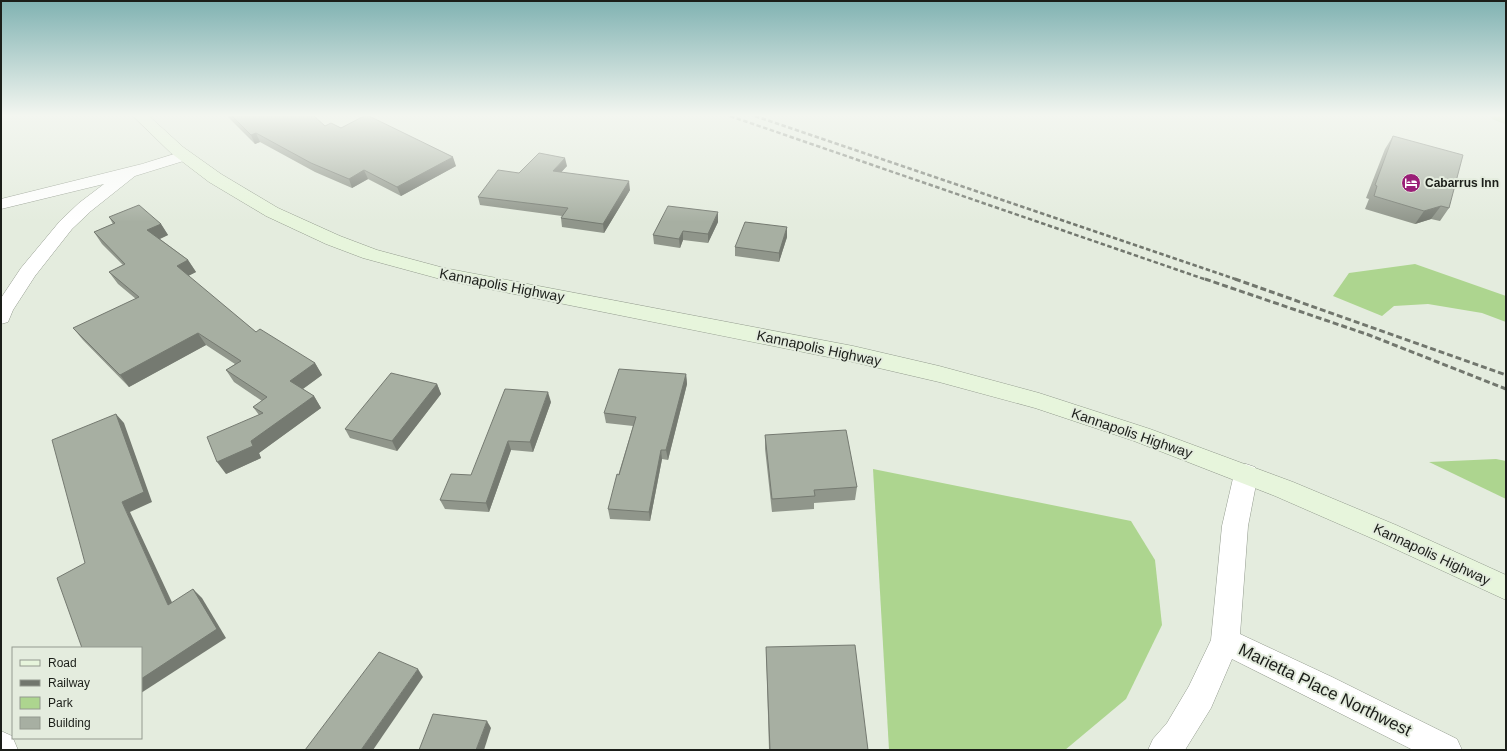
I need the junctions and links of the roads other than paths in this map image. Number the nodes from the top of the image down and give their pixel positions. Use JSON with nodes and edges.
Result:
{"nodes":[{"id":1,"x":179,"y":151,"type":"edge"},
{"id":2,"x":184,"y":156,"type":"junction"},
{"id":3,"x":129,"y":173,"type":"junction"},
{"id":4,"x":1,"y":204,"type":"edge"},
{"id":5,"x":1,"y":317,"type":"edge"},
{"id":6,"x":1246,"y":474,"type":"junction"},
{"id":7,"x":1506,"y":588,"type":"edge"},
{"id":8,"x":1225,"y":641,"type":"junction"},
{"id":9,"x":1,"y":747,"type":"edge"},
{"id":10,"x":2,"y":750,"type":"edge"},
{"id":11,"x":1164,"y":750,"type":"edge"},
{"id":12,"x":1446,"y":750,"type":"edge"}],
"edges":[{"from":1,"to":2,"type":"main road","name":"Kannapolis Highway"},
{"from":2,"to":3,"type":"street"},
{"from":2,"to":6,"type":"main road","name":"Kannapolis Highway"},
{"from":3,"to":4,"type":"street"},
{"from":3,"to":5,"type":"street"},
{"from":6,"to":7,"type":"main road","name":"Kannapolis Highway"},
{"from":6,"to":8,"type":"street"},
{"from":8,"to":11,"type":"street"},
{"from":8,"to":12,"type":"street","name":"Marietta Place Northwest"},
{"from":9,"to":10,"type":"street"}]}
